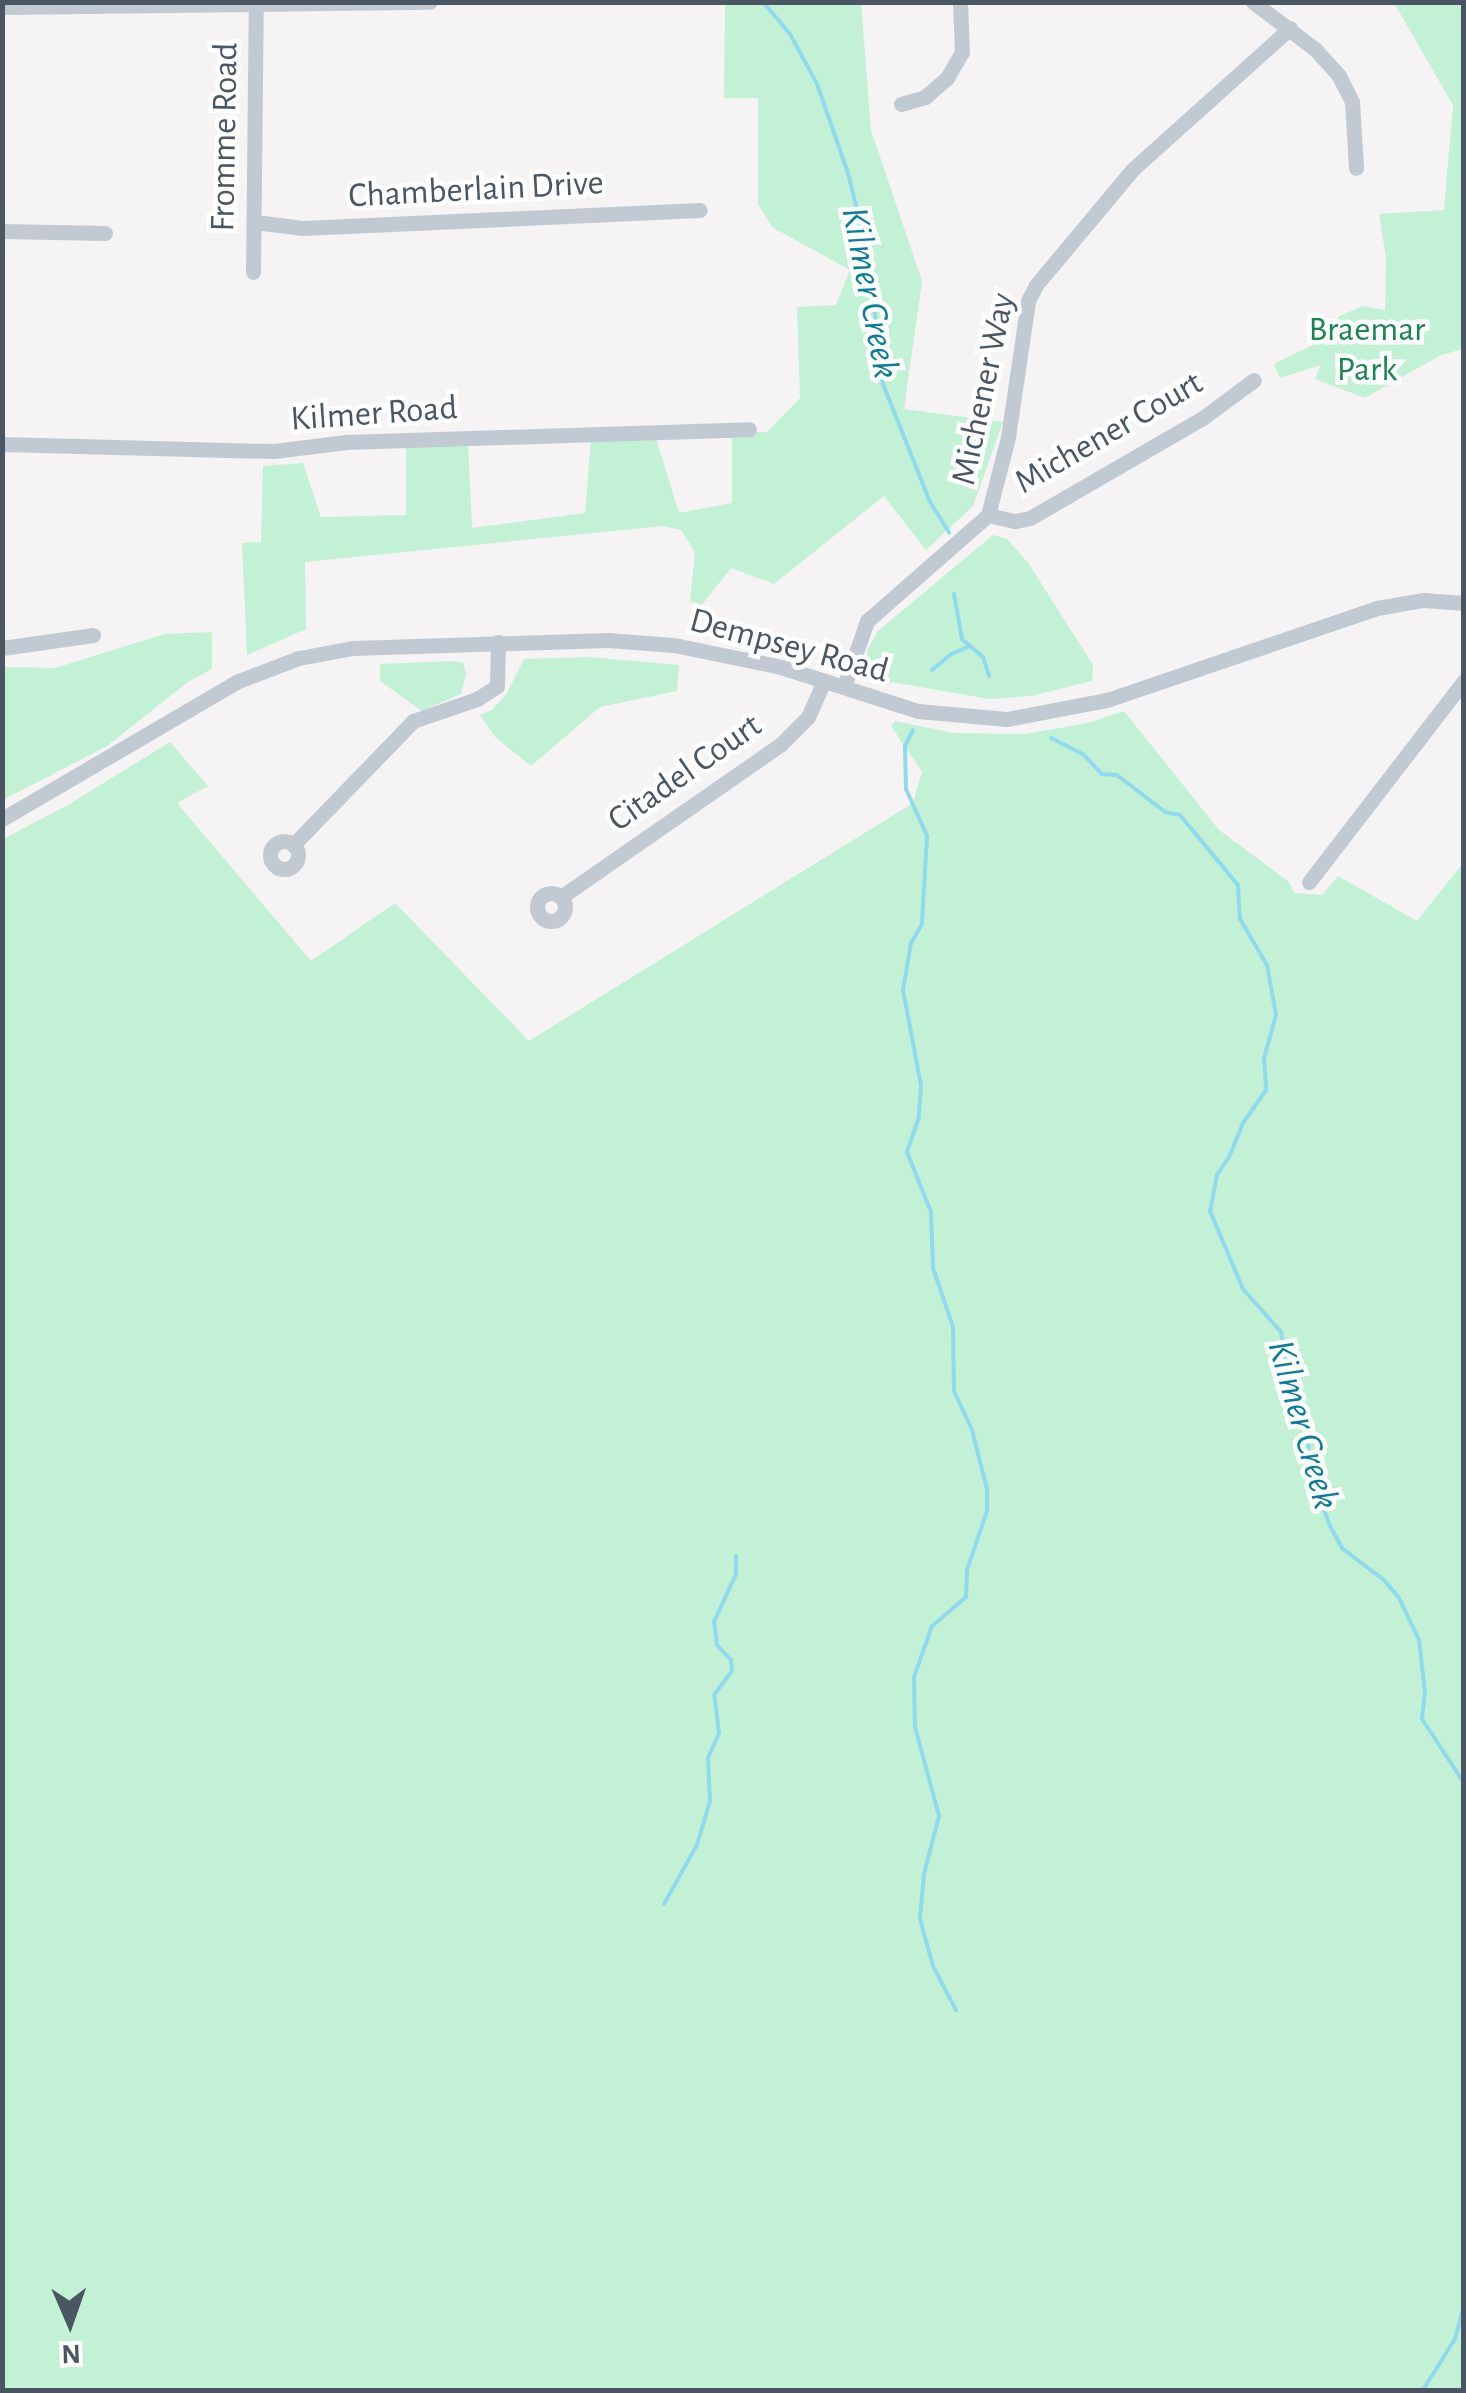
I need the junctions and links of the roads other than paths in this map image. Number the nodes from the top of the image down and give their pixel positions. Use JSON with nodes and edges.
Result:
{"nodes":[{"id":1,"x":430,"y":2,"type":"edge"},
{"id":2,"x":960,"y":2,"type":"edge"},
{"id":3,"x":1253,"y":2,"type":"edge"},
{"id":4,"x":256,"y":3,"type":"edge"},
{"id":5,"x":2,"y":7,"type":"edge"},
{"id":6,"x":1290,"y":28,"type":"junction"},
{"id":7,"x":901,"y":104,"type":"dead end"},
{"id":8,"x":1356,"y":168,"type":"dead end"},
{"id":9,"x":700,"y":210,"type":"dead end"},
{"id":10,"x":255,"y":222,"type":"junction"},
{"id":11,"x":2,"y":231,"type":"edge"},
{"id":12,"x":105,"y":233,"type":"dead end"},
{"id":13,"x":253,"y":272,"type":"dead end"},
{"id":14,"x":1254,"y":380,"type":"dead end"},
{"id":15,"x":749,"y":430,"type":"dead end"},
{"id":16,"x":2,"y":444,"type":"edge"},
{"id":17,"x":988,"y":516,"type":"junction"},
{"id":18,"x":1464,"y":603,"type":"edge"},
{"id":19,"x":93,"y":635,"type":"dead end"},
{"id":20,"x":498,"y":642,"type":"junction"},
{"id":21,"x":2,"y":648,"type":"edge"},
{"id":22,"x":824,"y":681,"type":"junction"},
{"id":23,"x":1464,"y":681,"type":"edge"},
{"id":24,"x":844,"y":687,"type":"junction"},
{"id":25,"x":2,"y":819,"type":"edge"},
{"id":26,"x":293,"y":846,"type":"dead end"},
{"id":27,"x":1309,"y":882,"type":"dead end"},
{"id":28,"x":561,"y":897,"type":"dead end"}],
"edges":[{"from":1,"to":4,"type":"street"},
{"from":2,"to":7,"type":"street"},
{"from":3,"to":6,"type":"street"},
{"from":4,"to":5,"type":"street"},
{"from":4,"to":10,"type":"street","name":"Fromme Road"},
{"from":6,"to":8,"type":"street"},
{"from":6,"to":17,"type":"street","name":"Michener Way"},
{"from":9,"to":10,"type":"street","name":"Chamberlain Drive"},
{"from":10,"to":13,"type":"street","name":"Fromme Road"},
{"from":11,"to":12,"type":"street"},
{"from":14,"to":17,"type":"street","name":"Michener Court"},
{"from":15,"to":16,"type":"street","name":"Kilmer Road"},
{"from":17,"to":24,"type":"street","name":"Michener Way"},
{"from":18,"to":24,"type":"street","name":"Dempsey Road"},
{"from":19,"to":21,"type":"street"},
{"from":20,"to":22,"type":"street","name":"Dempsey Road"},
{"from":20,"to":25,"type":"street","name":"Dempsey Road"},
{"from":20,"to":26,"type":"street"},
{"from":22,"to":24,"type":"street","name":"Dempsey Road"},
{"from":22,"to":28,"type":"street","name":"Citadel Court"},
{"from":23,"to":27,"type":"street"}]}
